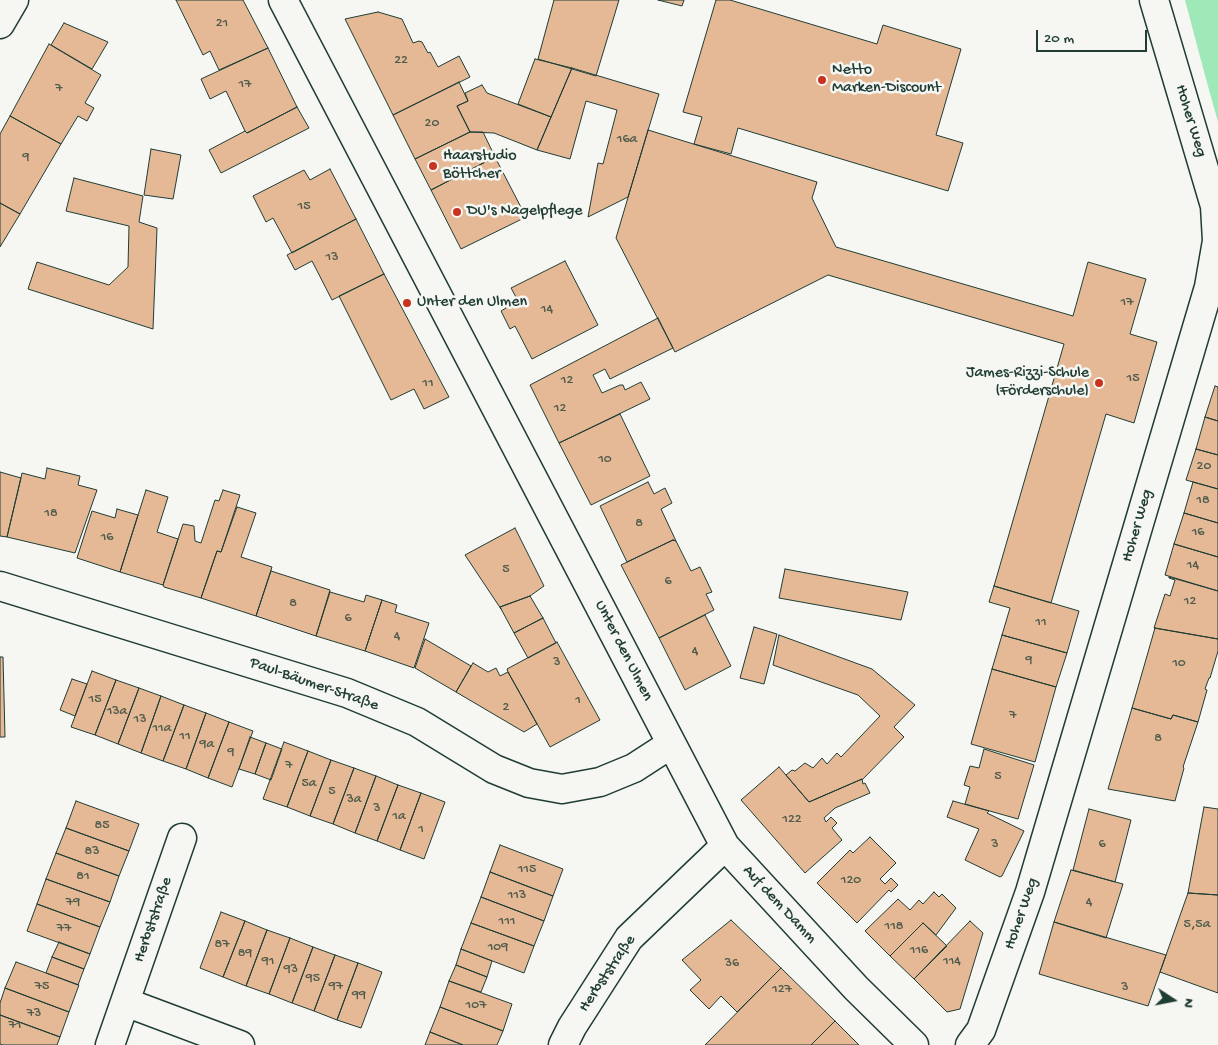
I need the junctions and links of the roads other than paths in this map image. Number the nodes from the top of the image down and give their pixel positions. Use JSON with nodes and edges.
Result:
{"nodes":[{"id":1,"x":14,"y":0,"type":"edge"},
{"id":2,"x":283,"y":0,"type":"edge"},
{"id":3,"x":1154,"y":0,"type":"edge"},
{"id":4,"x":0,"y":24,"type":"edge"},
{"id":5,"x":0,"y":586,"type":"edge"},
{"id":6,"x":671,"y":744,"type":"junction"},
{"id":7,"x":182,"y":838,"type":"dead end"},
{"id":8,"x":725,"y":846,"type":"junction"},
{"id":9,"x":125,"y":1002,"type":"junction"},
{"id":10,"x":110,"y":1045,"type":"edge"},
{"id":11,"x":240,"y":1045,"type":"edge"},
{"id":12,"x":563,"y":1045,"type":"edge"},
{"id":13,"x":914,"y":1045,"type":"edge"},
{"id":14,"x":970,"y":1045,"type":"edge"}],
"edges":[{"from":1,"to":4,"type":"street"},
{"from":2,"to":6,"type":"street","name":"Unter den Ulmen"},
{"from":3,"to":14,"type":"street","name":"Hoher Weg"},
{"from":5,"to":6,"type":"street","name":"Paul-Bäumer-Straße"},
{"from":6,"to":8,"type":"street","name":"Auf dem Damm"},
{"from":7,"to":9,"type":"street","name":"Herbststraße"},
{"from":8,"to":12,"type":"street","name":"Herbststraße"},
{"from":8,"to":13,"type":"street","name":"Auf dem Damm"},
{"from":9,"to":10,"type":"street","name":"Herbststraße"},
{"from":9,"to":11,"type":"street"}]}
